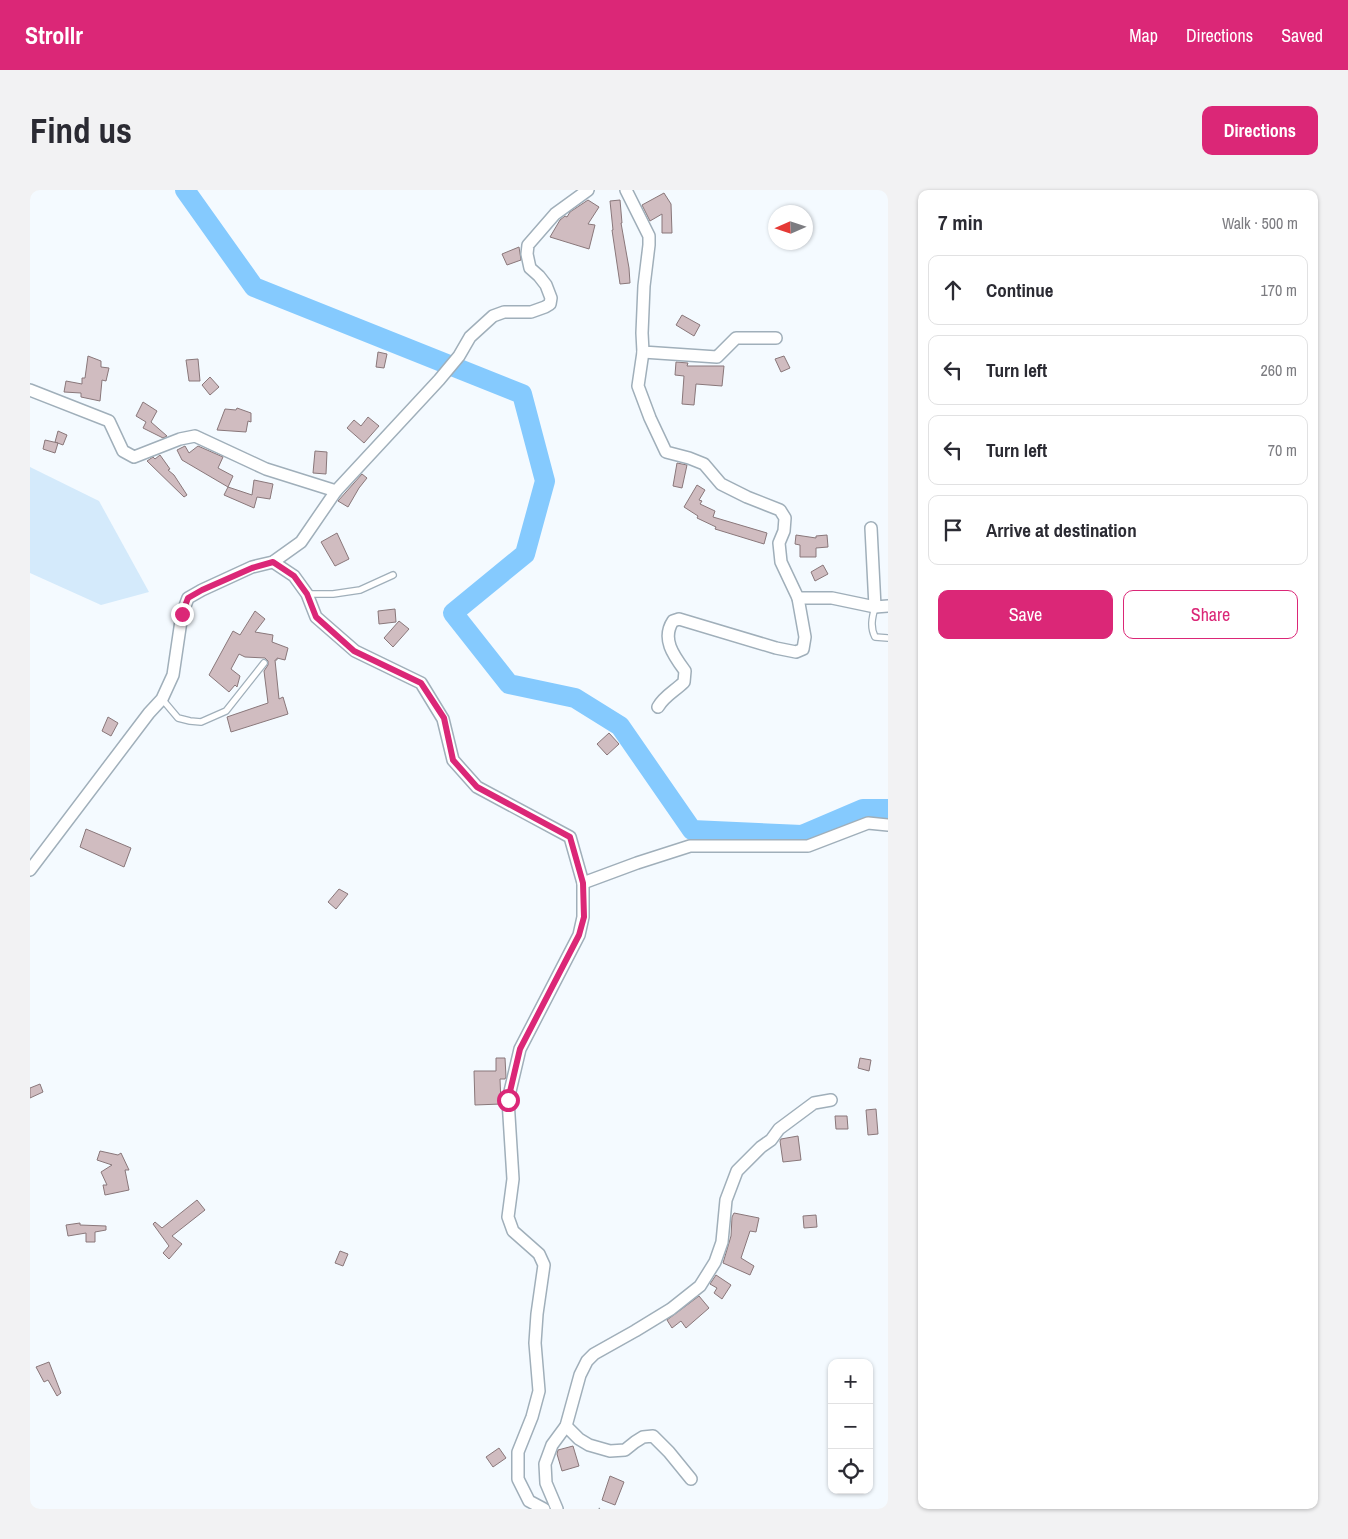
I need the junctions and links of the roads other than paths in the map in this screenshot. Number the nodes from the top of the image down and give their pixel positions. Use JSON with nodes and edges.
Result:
{"nodes":[{"id":1,"x":588,"y":190,"type":"edge"},
{"id":2,"x":626,"y":190,"type":"edge"},
{"id":3,"x":776,"y":338,"type":"dead end"},
{"id":4,"x":643,"y":352,"type":"junction"},
{"id":5,"x":30,"y":390,"type":"edge"},
{"id":6,"x":336,"y":491,"type":"junction"},
{"id":7,"x":871,"y":528,"type":"dead end"},
{"id":8,"x":273,"y":562,"type":"junction"},
{"id":9,"x":393,"y":575,"type":"dead end"},
{"id":10,"x":307,"y":594,"type":"junction"},
{"id":11,"x":798,"y":598,"type":"junction"},
{"id":12,"x":888,"y":606,"type":"edge"},
{"id":13,"x":875,"y":607,"type":"junction"},
{"id":14,"x":888,"y":638,"type":"edge"},
{"id":15,"x":264,"y":663,"type":"dead end"},
{"id":16,"x":162,"y":699,"type":"junction"},
{"id":17,"x":658,"y":707,"type":"dead end"},
{"id":18,"x":888,"y":825,"type":"edge"},
{"id":19,"x":30,"y":870,"type":"edge"},
{"id":20,"x":583,"y":883,"type":"junction"},
{"id":21,"x":831,"y":1100,"type":"dead end"},
{"id":22,"x":566,"y":1426,"type":"junction"},
{"id":23,"x":691,"y":1479,"type":"dead end"},
{"id":24,"x":544,"y":1509,"type":"edge"},
{"id":25,"x":557,"y":1509,"type":"edge"}],
"edges":[{"from":1,"to":6,"type":"street"},
{"from":2,"to":4,"type":"street"},
{"from":3,"to":4,"type":"street"},
{"from":4,"to":11,"type":"street"},
{"from":5,"to":6,"type":"street"},
{"from":6,"to":8,"type":"street"},
{"from":7,"to":13,"type":"street"},
{"from":8,"to":10,"type":"street"},
{"from":8,"to":16,"type":"street"},
{"from":9,"to":10,"type":"lane"},
{"from":10,"to":20,"type":"street"},
{"from":11,"to":13,"type":"street"},
{"from":11,"to":17,"type":"street"},
{"from":12,"to":13,"type":"street"},
{"from":13,"to":14,"type":"lane"},
{"from":15,"to":16,"type":"lane"},
{"from":16,"to":19,"type":"street"},
{"from":18,"to":20,"type":"street"},
{"from":20,"to":24,"type":"street"},
{"from":21,"to":22,"type":"street"},
{"from":22,"to":23,"type":"street"},
{"from":22,"to":25,"type":"street"}]}
